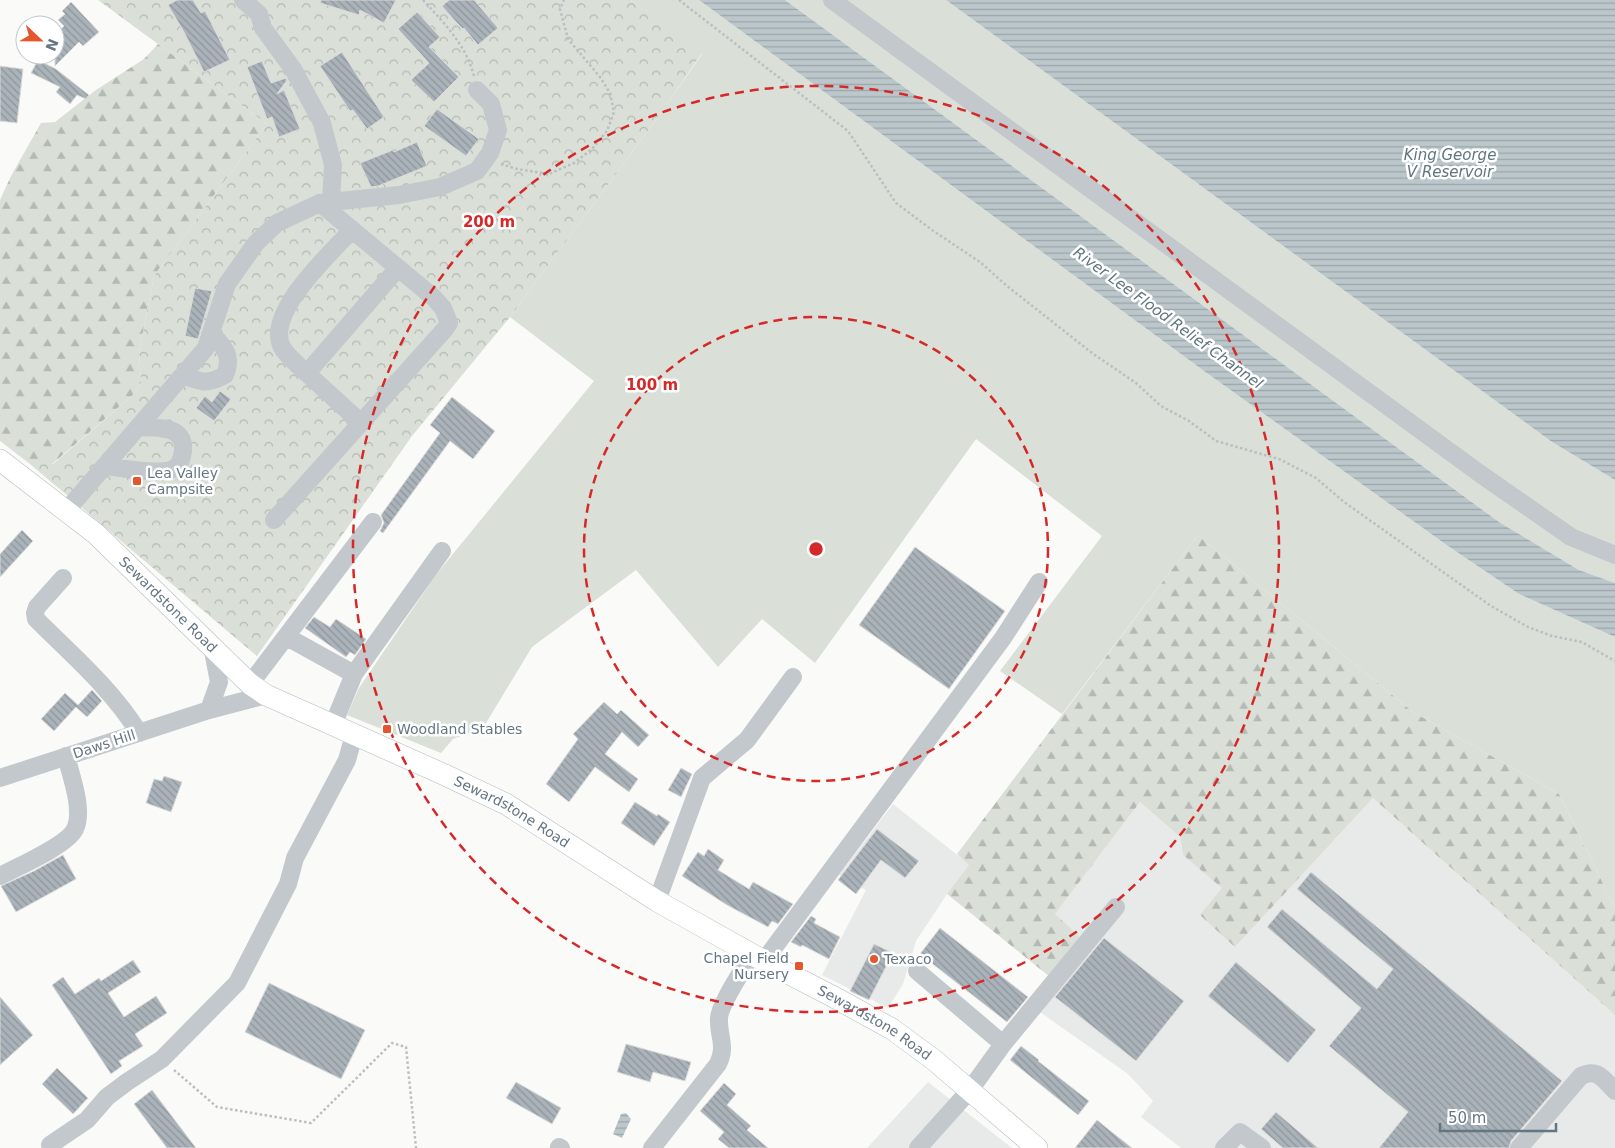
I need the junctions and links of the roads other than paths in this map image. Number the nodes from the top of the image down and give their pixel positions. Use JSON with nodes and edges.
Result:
{"nodes":[{"id":1,"x":243,"y":0,"type":"edge"},
{"id":2,"x":832,"y":0,"type":"edge"},
{"id":3,"x":477,"y":90,"type":"road end"},
{"id":4,"x":326,"y":203,"type":"junction"},
{"id":5,"x":352,"y":230,"type":"junction"},
{"id":6,"x":398,"y":268,"type":"junction"},
{"id":7,"x":211,"y":333,"type":"junction"},
{"id":8,"x":307,"y":374,"type":"junction"},
{"id":9,"x":183,"y":375,"type":"junction"},
{"id":10,"x":361,"y":423,"type":"junction"},
{"id":11,"x":140,"y":427,"type":"junction"},
{"id":12,"x":0,"y":460,"type":"edge"},
{"id":13,"x":106,"y":466,"type":"junction"},
{"id":14,"x":66,"y":511,"type":"junction"},
{"id":15,"x":274,"y":520,"type":"dead end"},
{"id":16,"x":372,"y":522,"type":"dead end"},
{"id":17,"x":442,"y":551,"type":"dead end"},
{"id":18,"x":1615,"y":555,"type":"edge"},
{"id":19,"x":63,"y":578,"type":"dead end"},
{"id":20,"x":1038,"y":582,"type":"dead end"},
{"id":21,"x":287,"y":637,"type":"junction"},
{"id":22,"x":212,"y":646,"type":"junction"},
{"id":23,"x":354,"y":674,"type":"junction"},
{"id":24,"x":793,"y":677,"type":"dead end"},
{"id":25,"x":258,"y":689,"type":"junction"},
{"id":26,"x":209,"y":710,"type":"junction"},
{"id":27,"x":333,"y":725,"type":"junction"},
{"id":28,"x":140,"y":732,"type":"junction"},
{"id":29,"x":354,"y":735,"type":"junction"},
{"id":30,"x":66,"y":756,"type":"junction"},
{"id":31,"x":0,"y":778,"type":"edge"},
{"id":32,"x":0,"y":876,"type":"edge"},
{"id":33,"x":657,"y":901,"type":"junction"},
{"id":34,"x":1116,"y":907,"type":"dead end"},
{"id":35,"x":758,"y":958,"type":"junction"},
{"id":36,"x":916,"y":971,"type":"dead end"},
{"id":37,"x":1003,"y":1044,"type":"junction"},
{"id":38,"x":970,"y":1090,"type":"junction"},
{"id":39,"x":1615,"y":1091,"type":"edge"},
{"id":40,"x":50,"y":1145,"type":"dead end"},
{"id":41,"x":652,"y":1148,"type":"edge"},
{"id":42,"x":918,"y":1148,"type":"edge"},
{"id":43,"x":1036,"y":1148,"type":"edge"},
{"id":44,"x":1224,"y":1148,"type":"edge"},
{"id":45,"x":1262,"y":1148,"type":"edge"},
{"id":46,"x":1519,"y":1148,"type":"edge"}],
"edges":[{"from":1,"to":4,"type":"street"},
{"from":2,"to":18,"type":"street"},
{"from":3,"to":4,"type":"street"},
{"from":4,"to":5,"type":"street"},
{"from":4,"to":7,"type":"street"},
{"from":5,"to":6,"type":"street"},
{"from":5,"to":8,"type":"street"},
{"from":6,"to":8,"type":"street"},
{"from":6,"to":10,"type":"street"},
{"from":7,"to":9,"type":"street"},
{"from":7,"to":9,"type":"street"},
{"from":8,"to":10,"type":"street"},
{"from":9,"to":11,"type":"street"},
{"from":10,"to":15,"type":"street"},
{"from":11,"to":13,"type":"street"},
{"from":11,"to":13,"type":"street"},
{"from":12,"to":14,"type":"main road","name":"Sewardstone Road"},
{"from":13,"to":14,"type":"street"},
{"from":14,"to":22,"type":"main road","name":"Sewardstone Road"},
{"from":16,"to":21,"type":"street"},
{"from":17,"to":23,"type":"street"},
{"from":19,"to":28,"type":"street"},
{"from":20,"to":35,"type":"street"},
{"from":21,"to":23,"type":"street"},
{"from":21,"to":25,"type":"street"},
{"from":22,"to":25,"type":"main road","name":"Sewardstone Road"},
{"from":22,"to":26,"type":"street"},
{"from":23,"to":27,"type":"street"},
{"from":24,"to":33,"type":"street"},
{"from":25,"to":26,"type":"street","name":"Daws Hill"},
{"from":25,"to":27,"type":"main road","name":"Sewardstone Road"},
{"from":26,"to":28,"type":"street","name":"Daws Hill"},
{"from":27,"to":29,"type":"main road","name":"Sewardstone Road"},
{"from":28,"to":30,"type":"street","name":"Daws Hill"},
{"from":29,"to":33,"type":"main road","name":"Sewardstone Road"},
{"from":29,"to":40,"type":"street"},
{"from":30,"to":31,"type":"street","name":"Daws Hill"},
{"from":30,"to":32,"type":"street"},
{"from":33,"to":35,"type":"main road","name":"Sewardstone Road"},
{"from":34,"to":37,"type":"street"},
{"from":35,"to":38,"type":"main road","name":"Sewardstone Road"},
{"from":35,"to":41,"type":"street"},
{"from":36,"to":37,"type":"street"},
{"from":37,"to":38,"type":"street"},
{"from":38,"to":42,"type":"street"},
{"from":38,"to":43,"type":"main road","name":"Sewardstone Road"},
{"from":39,"to":46,"type":"street"},
{"from":44,"to":45,"type":"street"}]}
